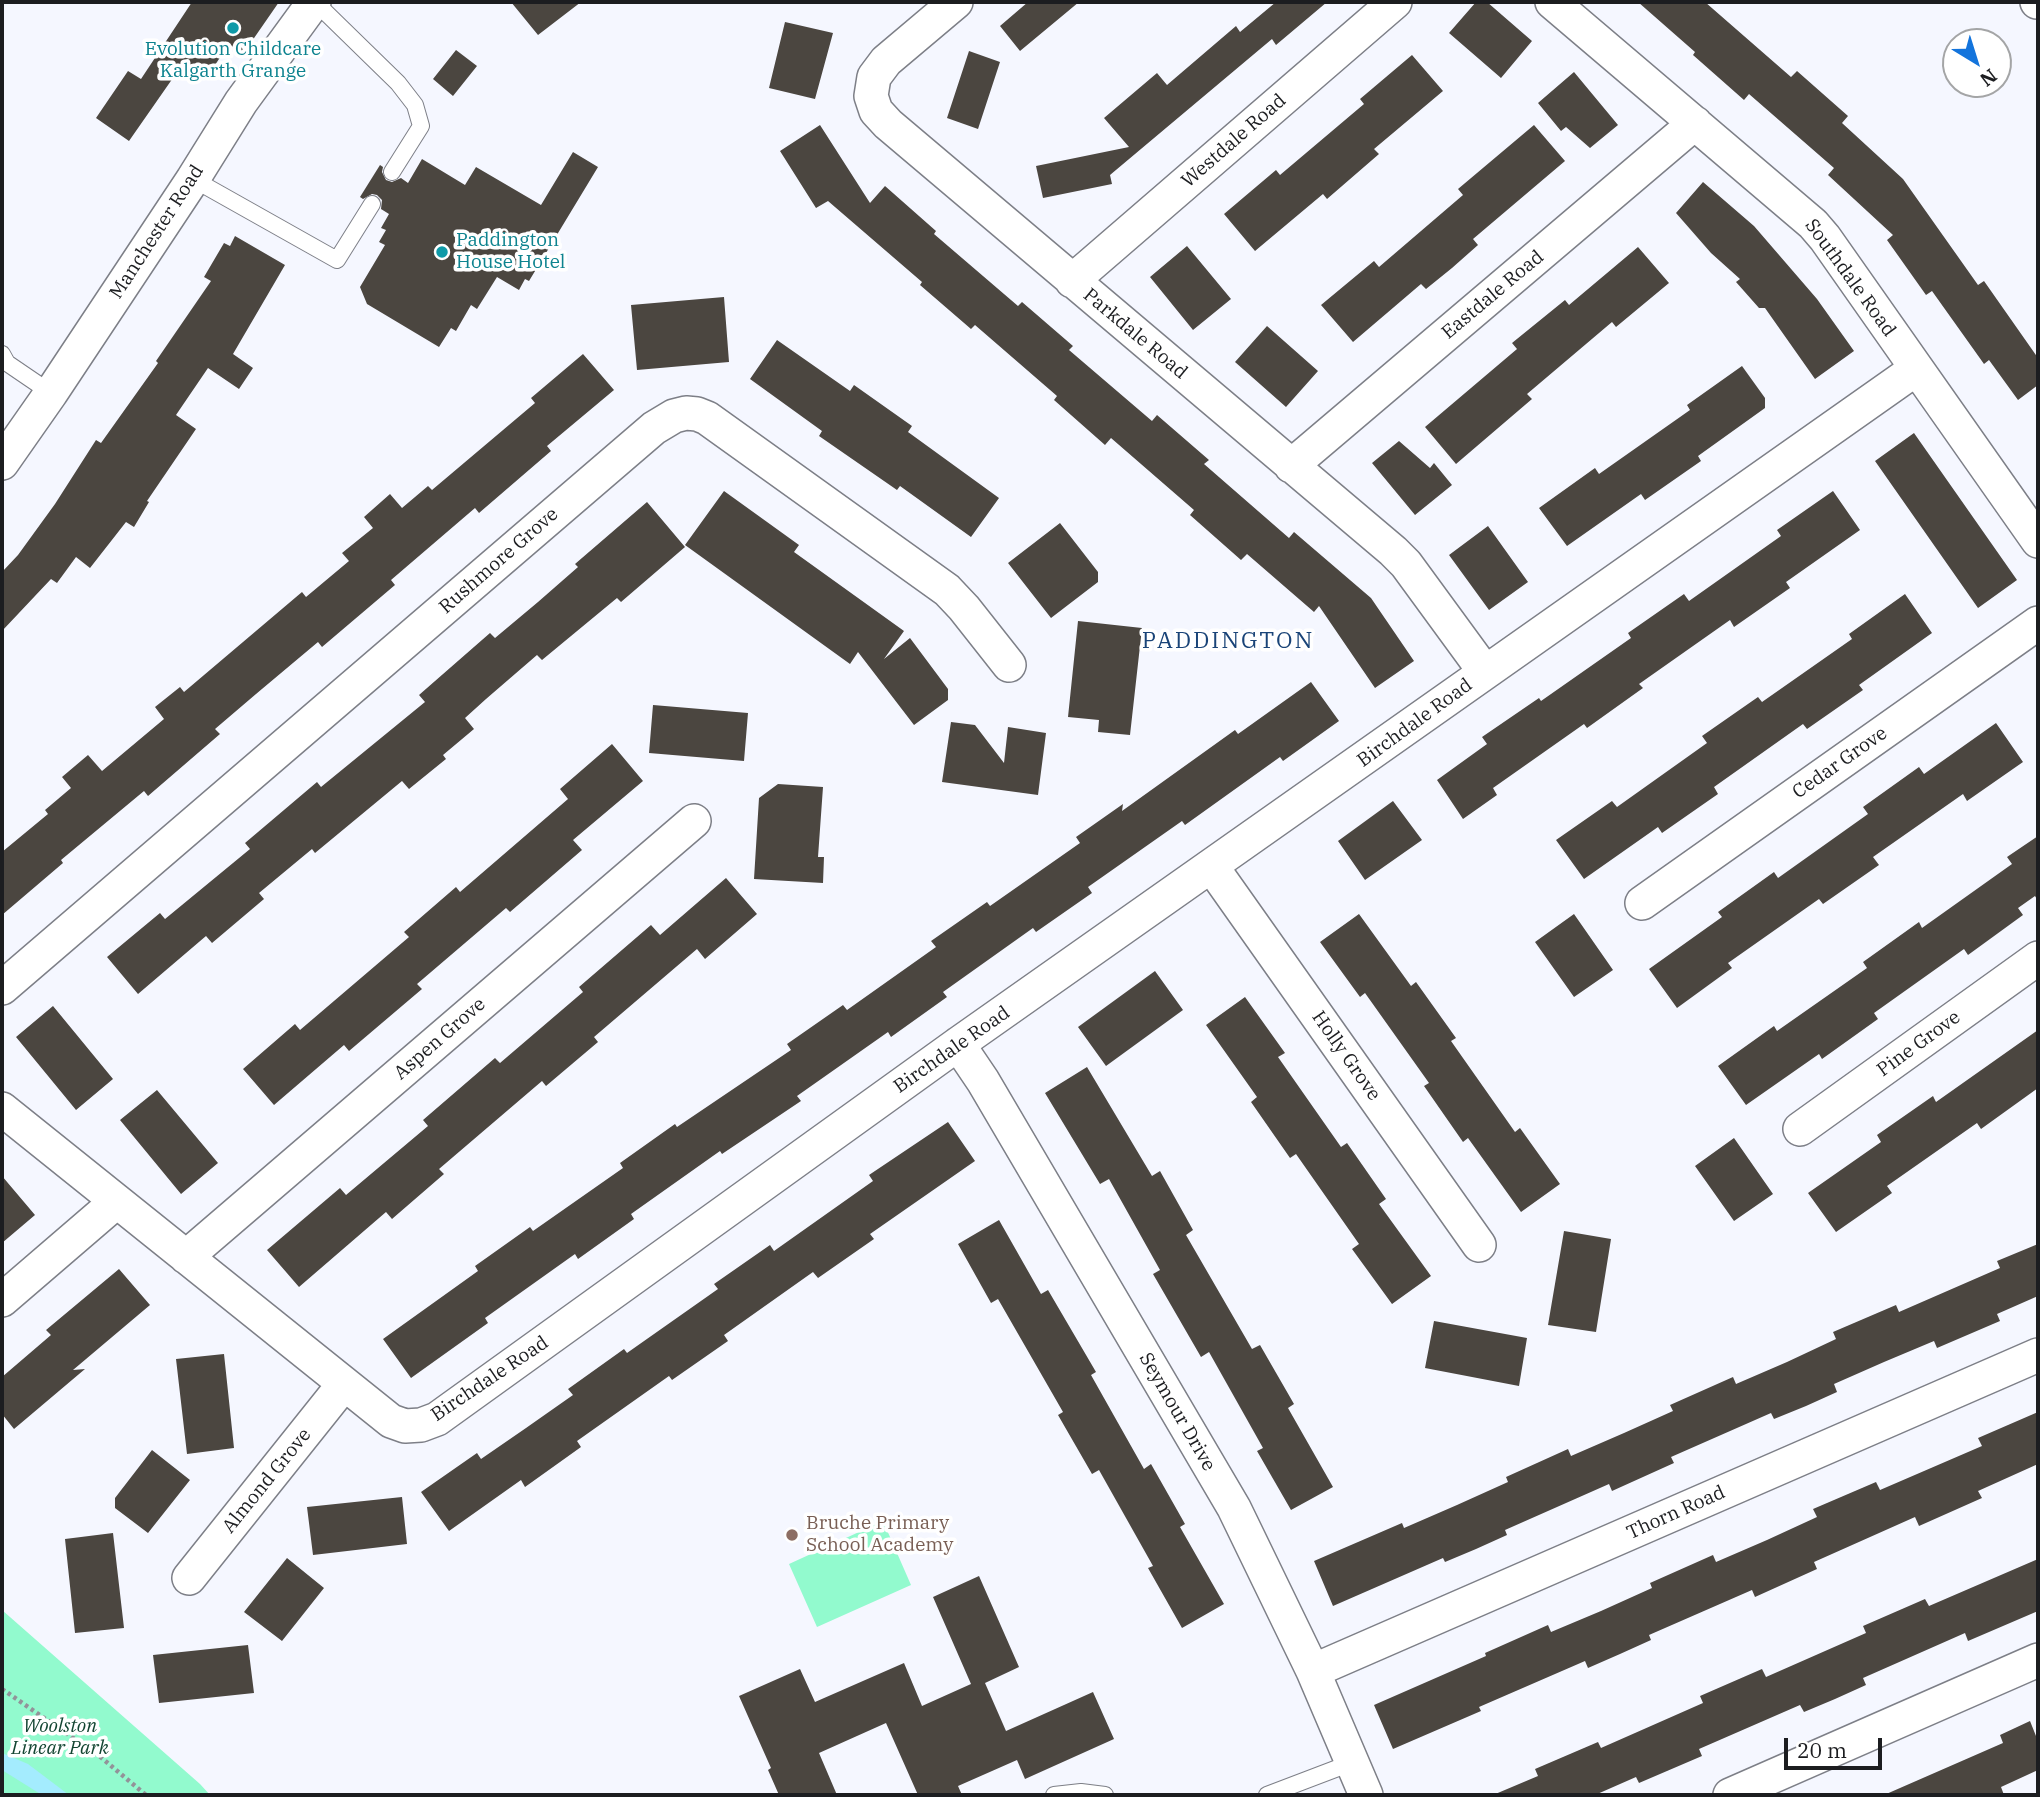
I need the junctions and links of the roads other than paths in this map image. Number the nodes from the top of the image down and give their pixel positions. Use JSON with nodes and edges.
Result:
{"nodes":[{"id":1,"x":314,"y":2,"type":"edge"},
{"id":2,"x":956,"y":2,"type":"edge"},
{"id":3,"x":1395,"y":2,"type":"edge"},
{"id":4,"x":1552,"y":2,"type":"edge"},
{"id":5,"x":1695,"y":123,"type":"junction"},
{"id":6,"x":392,"y":172,"type":"dead end"},
{"id":7,"x":193,"y":179,"type":"junction"},
{"id":8,"x":372,"y":204,"type":"dead end"},
{"id":9,"x":1072,"y":281,"type":"junction"},
{"id":10,"x":2,"y":354,"type":"edge"},
{"id":11,"x":1916,"y":369,"type":"junction"},
{"id":12,"x":51,"y":393,"type":"junction"},
{"id":13,"x":2,"y":463,"type":"edge"},
{"id":14,"x":1291,"y":466,"type":"junction"},
{"id":15,"x":2038,"y":541,"type":"edge"},
{"id":16,"x":2038,"y":623,"type":"edge"},
{"id":17,"x":1009,"y":665,"type":"dead end"},
{"id":18,"x":1485,"y":672,"type":"junction"},
{"id":19,"x":694,"y":821,"type":"dead end"},
{"id":20,"x":1212,"y":867,"type":"junction"},
{"id":21,"x":1642,"y":904,"type":"dead end"},
{"id":22,"x":2038,"y":958,"type":"edge"},
{"id":23,"x":2,"y":988,"type":"edge"},
{"id":24,"x":958,"y":1044,"type":"junction"},
{"id":25,"x":2,"y":1109,"type":"edge"},
{"id":26,"x":1800,"y":1129,"type":"dead end"},
{"id":27,"x":116,"y":1202,"type":"junction"},
{"id":28,"x":1480,"y":1247,"type":"dead end"},
{"id":29,"x":186,"y":1257,"type":"junction"},
{"id":30,"x":2,"y":1300,"type":"edge"},
{"id":31,"x":2038,"y":1355,"type":"edge"},
{"id":32,"x":344,"y":1384,"type":"junction"},
{"id":33,"x":189,"y":1578,"type":"dead end"},
{"id":34,"x":2038,"y":1660,"type":"edge"},
{"id":35,"x":1313,"y":1671,"type":"junction"},
{"id":36,"x":1351,"y":1763,"type":"junction"},
{"id":37,"x":1054,"y":1795,"type":"edge"},
{"id":38,"x":1105,"y":1795,"type":"edge"},
{"id":39,"x":1267,"y":1795,"type":"edge"},
{"id":40,"x":1366,"y":1795,"type":"edge"},
{"id":41,"x":1730,"y":1795,"type":"edge"}],
"edges":[{"from":1,"to":6,"type":"lane"},
{"from":1,"to":7,"type":"street","name":"Manchester Road"},
{"from":2,"to":9,"type":"street","name":"Parkdale Road"},
{"from":3,"to":9,"type":"street","name":"Westdale Road"},
{"from":4,"to":5,"type":"street","name":"Southdale Road"},
{"from":5,"to":11,"type":"street","name":"Southdale Road"},
{"from":5,"to":14,"type":"street","name":"Eastdale Road"},
{"from":7,"to":8,"type":"lane"},
{"from":7,"to":12,"type":"street","name":"Manchester Road"},
{"from":9,"to":14,"type":"street","name":"Parkdale Road"},
{"from":10,"to":12,"type":"lane"},
{"from":11,"to":15,"type":"street","name":"Southdale Road"},
{"from":11,"to":18,"type":"street","name":"Birchdale Road"},
{"from":12,"to":13,"type":"street","name":"Manchester Road"},
{"from":14,"to":18,"type":"street","name":"Parkdale Road"},
{"from":16,"to":21,"type":"street","name":"Cedar Grove"},
{"from":17,"to":23,"type":"street","name":"Rushmore Grove"},
{"from":18,"to":20,"type":"street","name":"Birchdale Road"},
{"from":19,"to":29,"type":"street","name":"Aspen Grove"},
{"from":20,"to":24,"type":"street","name":"Birchdale Road"},
{"from":20,"to":28,"type":"street","name":"Holly Grove"},
{"from":22,"to":26,"type":"street","name":"Pine Grove"},
{"from":24,"to":32,"type":"street","name":"Birchdale Road"},
{"from":24,"to":35,"type":"street","name":"Seymour Drive"},
{"from":25,"to":27,"type":"street","name":"Birchdale Road"},
{"from":27,"to":29,"type":"street","name":"Birchdale Road"},
{"from":27,"to":30,"type":"street"},
{"from":29,"to":32,"type":"street","name":"Birchdale Road"},
{"from":31,"to":35,"type":"street","name":"Thorn Road"},
{"from":32,"to":33,"type":"street","name":"Almond Grove"},
{"from":34,"to":41,"type":"street"},
{"from":35,"to":36,"type":"street","name":"Seymour Drive"},
{"from":36,"to":39,"type":"lane"},
{"from":36,"to":40,"type":"street","name":"Seymour Drive"},
{"from":37,"to":38,"type":"lane"}]}
